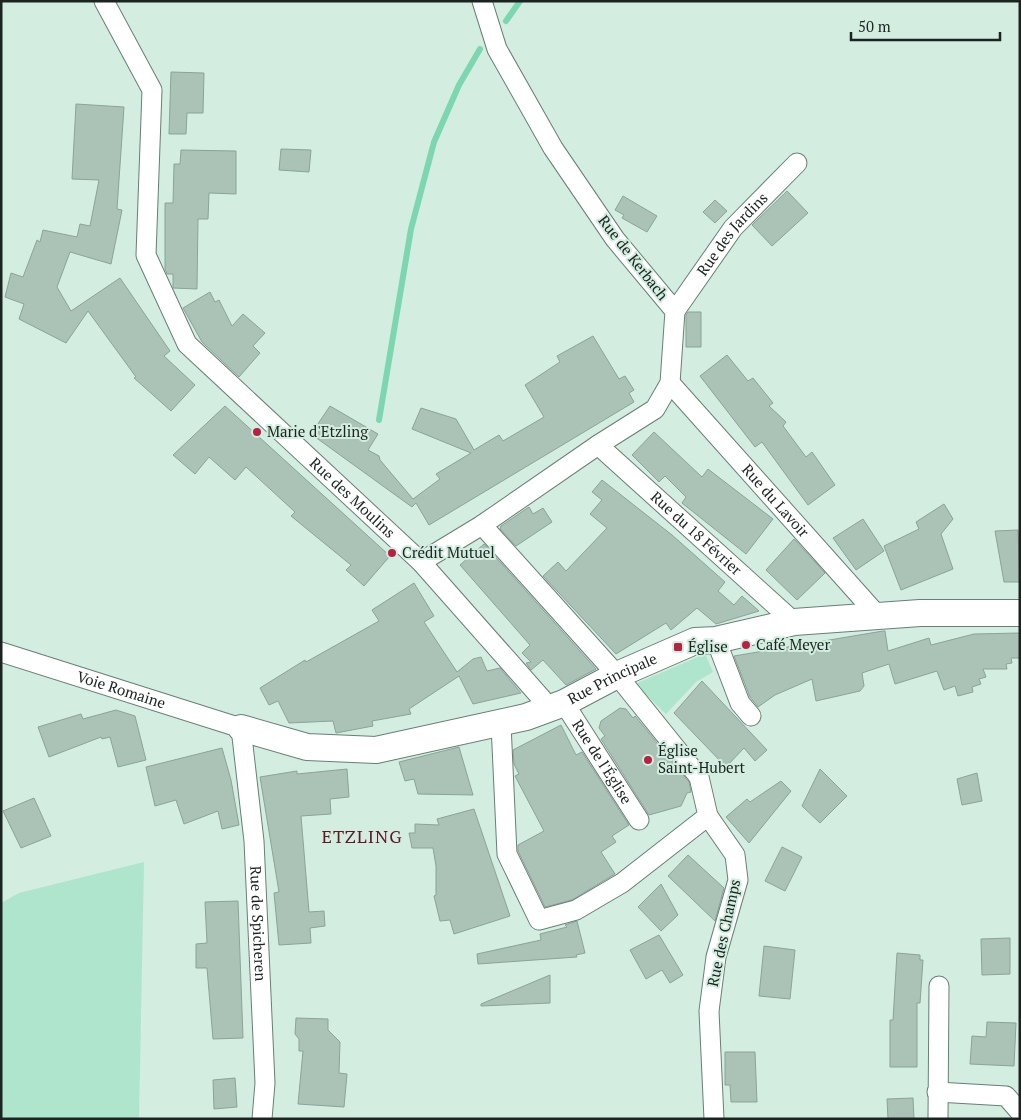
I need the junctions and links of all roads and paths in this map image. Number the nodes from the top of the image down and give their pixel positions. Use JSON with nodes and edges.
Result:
{"nodes":[{"id":1,"x":104,"y":1,"type":"edge"},
{"id":2,"x":482,"y":1,"type":"edge"},
{"id":3,"x":797,"y":163,"type":"dead end"},
{"id":4,"x":675,"y":311,"type":"junction"},
{"id":5,"x":670,"y":383,"type":"junction"},
{"id":6,"x":598,"y":445,"type":"junction"},
{"id":7,"x":482,"y":525,"type":"junction"},
{"id":8,"x":421,"y":562,"type":"junction"},
{"id":9,"x":1020,"y":613,"type":"edge"},
{"id":10,"x":879,"y":617,"type":"junction"},
{"id":11,"x":794,"y":622,"type":"junction"},
{"id":12,"x":716,"y":640,"type":"junction"},
{"id":13,"x":1,"y":652,"type":"edge"},
{"id":14,"x":617,"y":675,"type":"junction"},
{"id":15,"x":557,"y":706,"type":"junction"},
{"id":16,"x":751,"y":716,"type":"dead end"},
{"id":17,"x":501,"y":724,"type":"junction"},
{"id":18,"x":240,"y":728,"type":"junction"},
{"id":19,"x":708,"y":816,"type":"junction"},
{"id":20,"x":640,"y":820,"type":"dead end"},
{"id":21,"x":939,"y":986,"type":"dead end"},
{"id":22,"x":937,"y":1092,"type":"junction"},
{"id":23,"x":1020,"y":1112,"type":"edge"},
{"id":24,"x":262,"y":1119,"type":"edge"},
{"id":25,"x":714,"y":1119,"type":"edge"},
{"id":26,"x":938,"y":1119,"type":"edge"}],
"edges":[{"from":1,"to":8,"type":"street","name":"Rue des Moulins"},
{"from":2,"to":4,"type":"street","name":"Rue de Kerbach"},
{"from":3,"to":4,"type":"street","name":"Rue des Jardins"},
{"from":4,"to":5,"type":"street","name":"Rue de Kerbach"},
{"from":5,"to":6,"type":"street","name":"Rue de Kerbach"},
{"from":5,"to":10,"type":"street","name":"Rue du Lavoir"},
{"from":6,"to":7,"type":"street","name":"Rue de Kerbach"},
{"from":6,"to":11,"type":"street","name":"Rue du 18 Février"},
{"from":7,"to":8,"type":"street","name":"Rue de Kerbach"},
{"from":7,"to":14,"type":"street"},
{"from":8,"to":15,"type":"street","name":"Rue des Moulins"},
{"from":9,"to":10,"type":"street","name":"Rue Principale"},
{"from":10,"to":11,"type":"street","name":"Rue Principale"},
{"from":11,"to":12,"type":"street","name":"Rue Principale"},
{"from":12,"to":14,"type":"street","name":"Rue Principale"},
{"from":12,"to":16,"type":"street"},
{"from":13,"to":18,"type":"street","name":"Voie Romaine"},
{"from":14,"to":15,"type":"street","name":"Rue Principale"},
{"from":14,"to":19,"type":"street"},
{"from":15,"to":17,"type":"street","name":"Rue Principale"},
{"from":15,"to":20,"type":"street","name":"Rue de l'Église"},
{"from":17,"to":18,"type":"street","name":"Rue Principale"},
{"from":17,"to":19,"type":"street"},
{"from":18,"to":24,"type":"street","name":"Rue de Spicheren"},
{"from":19,"to":25,"type":"street","name":"Rue des Champs"},
{"from":21,"to":22,"type":"street"},
{"from":22,"to":23,"type":"street"},
{"from":22,"to":26,"type":"street"}]}
